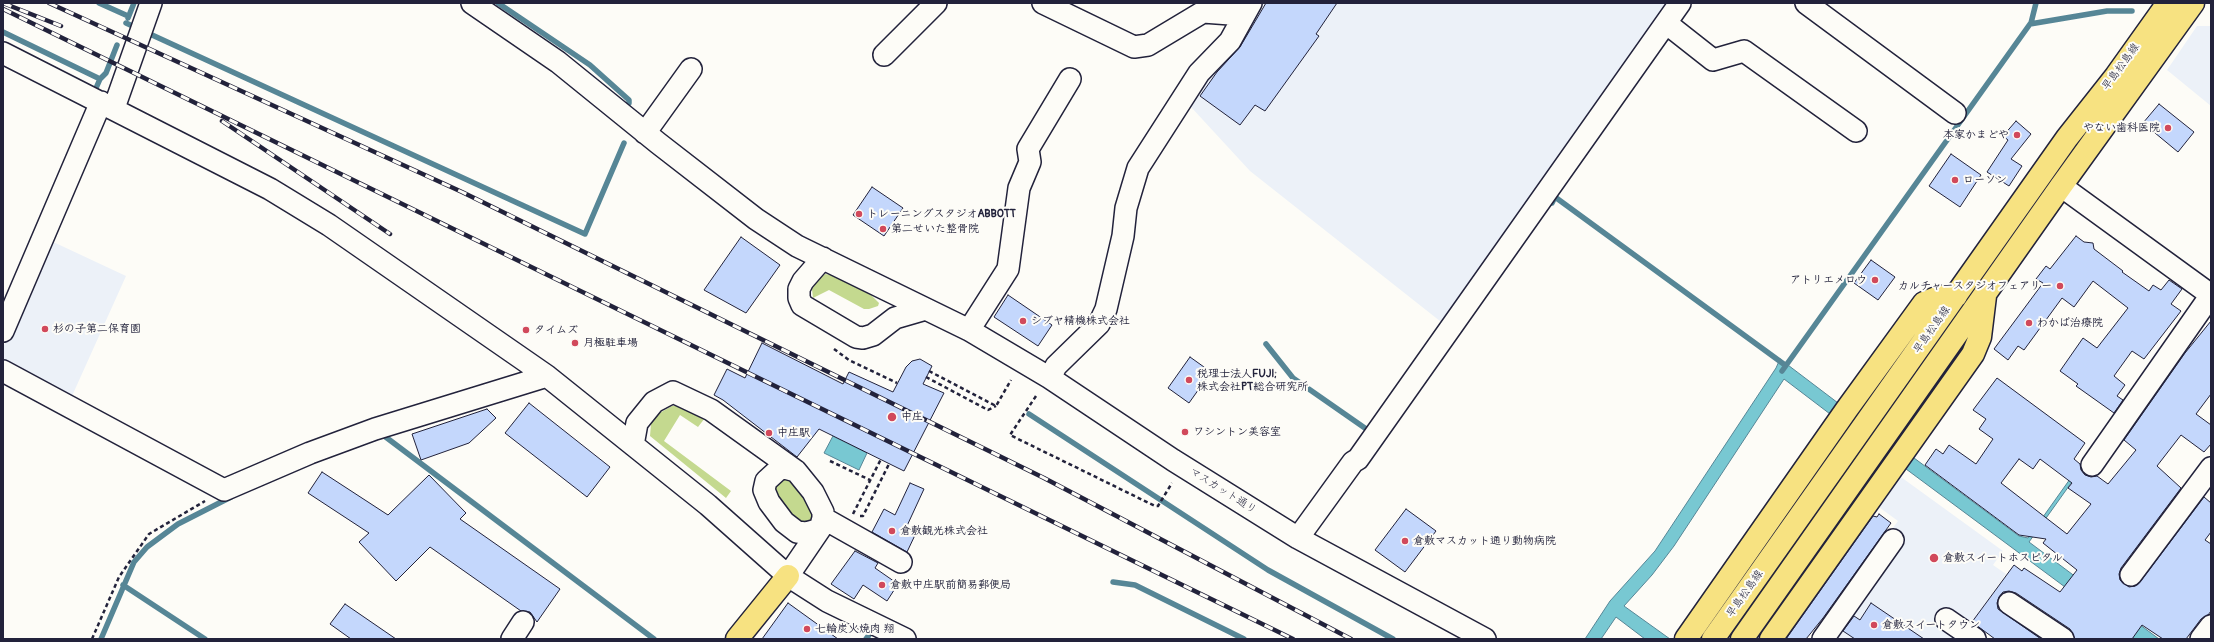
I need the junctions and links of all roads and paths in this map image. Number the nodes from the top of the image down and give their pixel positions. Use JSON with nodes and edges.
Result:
{"nodes":[{"id":1,"x":151,"y":3,"type":"edge"},
{"id":2,"x":472,"y":3,"type":"edge"},
{"id":3,"x":936,"y":3,"type":"edge"},
{"id":4,"x":1043,"y":3,"type":"edge"},
{"id":5,"x":1680,"y":3,"type":"edge"},
{"id":6,"x":1806,"y":3,"type":"edge"},
{"id":7,"x":2168,"y":3,"type":"edge"},
{"id":8,"x":2193,"y":3,"type":"edge"},
{"id":9,"x":1247,"y":9,"type":"edge"},
{"id":10,"x":1666,"y":22,"type":"junction"},
{"id":11,"x":3,"y":53,"type":"edge"},
{"id":12,"x":884,"y":55,"type":"dead end"},
{"id":13,"x":692,"y":69,"type":"dead end"},
{"id":14,"x":1070,"y":79,"type":"dead end"},
{"id":15,"x":100,"y":101,"type":"junction"},
{"id":16,"x":1954,"y":113,"type":"dead end"},
{"id":17,"x":1856,"y":131,"type":"dead end"},
{"id":18,"x":645,"y":133,"type":"junction"},
{"id":19,"x":2061,"y":186,"type":"junction"},
{"id":20,"x":823,"y":258,"type":"junction"},
{"id":21,"x":884,"y":288,"type":"junction"},
{"id":22,"x":1986,"y":293,"type":"junction"},
{"id":23,"x":2211,"y":295,"type":"edge"},
{"id":24,"x":1956,"y":296,"type":"junction"},
{"id":25,"x":926,"y":309,"type":"junction"},
{"id":26,"x":890,"y":322,"type":"junction"},
{"id":27,"x":969,"y":330,"type":"junction"},
{"id":28,"x":3,"y":331,"type":"edge"},
{"id":29,"x":833,"y":348,"type":"dead end"},
{"id":30,"x":3,"y":371,"type":"edge"},
{"id":31,"x":929,"y":371,"type":"dead end"},
{"id":32,"x":547,"y":376,"type":"junction"},
{"id":33,"x":926,"y":377,"type":"dead end"},
{"id":34,"x":1050,"y":378,"type":"junction"},
{"id":35,"x":1011,"y":380,"type":"dead end"},
{"id":36,"x":897,"y":383,"type":"dead end"},
{"id":37,"x":1036,"y":396,"type":"dead end"},
{"id":38,"x":996,"y":406,"type":"junction"},
{"id":39,"x":633,"y":446,"type":"junction"},
{"id":40,"x":881,"y":459,"type":"dead end"},
{"id":41,"x":830,"y":461,"type":"dead end"},
{"id":42,"x":889,"y":464,"type":"dead end"},
{"id":43,"x":2092,"y":465,"type":"dead end"},
{"id":44,"x":2211,"y":468,"type":"edge"},
{"id":45,"x":796,"y":471,"type":"junction"},
{"id":46,"x":870,"y":480,"type":"junction"},
{"id":47,"x":1172,"y":482,"type":"dead end"},
{"id":48,"x":232,"y":486,"type":"junction"},
{"id":49,"x":822,"y":523,"type":"junction"},
{"id":50,"x":1298,"y":538,"type":"junction"},
{"id":51,"x":1893,"y":540,"type":"dead end"},
{"id":52,"x":901,"y":562,"type":"dead end"},
{"id":53,"x":2131,"y":575,"type":"dead end"},
{"id":54,"x":788,"y":576,"type":"junction"},
{"id":55,"x":2009,"y":602,"type":"dead end"},
{"id":56,"x":1946,"y":619,"type":"dead end"},
{"id":57,"x":523,"y":622,"type":"dead end"},
{"id":58,"x":2211,"y":626,"type":"edge"},
{"id":59,"x":92,"y":639,"type":"edge"},
{"id":60,"x":512,"y":639,"type":"edge"},
{"id":61,"x":737,"y":639,"type":"edge"},
{"id":62,"x":905,"y":639,"type":"edge"},
{"id":63,"x":1485,"y":639,"type":"edge"},
{"id":64,"x":1686,"y":639,"type":"edge"},
{"id":65,"x":1713,"y":639,"type":"edge"},
{"id":66,"x":1742,"y":639,"type":"edge"},
{"id":67,"x":1771,"y":639,"type":"edge"},
{"id":68,"x":1823,"y":639,"type":"edge"},
{"id":69,"x":1975,"y":639,"type":"edge"},
{"id":70,"x":2063,"y":639,"type":"edge"},
{"id":71,"x":2201,"y":639,"type":"edge"}],
"edges":[{"from":1,"to":15,"type":"street"},
{"from":2,"to":18,"type":"street","name":"マスカット通り"},
{"from":3,"to":12,"type":"street"},
{"from":4,"to":9,"type":"street"},
{"from":5,"to":10,"type":"street"},
{"from":6,"to":16,"type":"street"},
{"from":7,"to":24,"type":"main road","name":"早島松島線"},
{"from":8,"to":19,"type":"main road","name":"早島松島線"},
{"from":9,"to":34,"type":"street"},
{"from":10,"to":17,"type":"street"},
{"from":10,"to":50,"type":"street"},
{"from":11,"to":15,"type":"street"},
{"from":13,"to":18,"type":"street"},
{"from":14,"to":27,"type":"street"},
{"from":15,"to":28,"type":"street"},
{"from":15,"to":32,"type":"street"},
{"from":18,"to":20,"type":"street","name":"マスカット通り"},
{"from":19,"to":22,"type":"main road","name":"早島松島線"},
{"from":19,"to":23,"type":"street"},
{"from":20,"to":21,"type":"street","name":"マスカット通り"},
{"from":20,"to":26,"type":"street"},
{"from":21,"to":25,"type":"street","name":"マスカット通り"},
{"from":21,"to":26,"type":"street"},
{"from":22,"to":66,"type":"main road","name":"早島松島線"},
{"from":22,"to":67,"type":"main road"},
{"from":23,"to":43,"type":"street"},
{"from":24,"to":64,"type":"main road"},
{"from":24,"to":65,"type":"main road","name":"早島松島線"},
{"from":25,"to":26,"type":"street"},
{"from":25,"to":27,"type":"street","name":"マスカット通り"},
{"from":27,"to":34,"type":"street","name":"マスカット通り"},
{"from":29,"to":36,"type":"path"},
{"from":30,"to":48,"type":"street"},
{"from":31,"to":38,"type":"path"},
{"from":32,"to":39,"type":"street"},
{"from":32,"to":48,"type":"street"},
{"from":33,"to":38,"type":"path"},
{"from":34,"to":50,"type":"street","name":"マスカット通り"},
{"from":35,"to":38,"type":"path"},
{"from":37,"to":47,"type":"path"},
{"from":39,"to":45,"type":"street"},
{"from":39,"to":54,"type":"street"},
{"from":40,"to":46,"type":"path"},
{"from":41,"to":46,"type":"path"},
{"from":42,"to":46,"type":"path"},
{"from":44,"to":53,"type":"street"},
{"from":45,"to":49,"type":"street"},
{"from":45,"to":49,"type":"street"},
{"from":48,"to":59,"type":"path"},
{"from":49,"to":52,"type":"street"},
{"from":49,"to":54,"type":"street"},
{"from":50,"to":63,"type":"street","name":"マスカット通り"},
{"from":51,"to":68,"type":"street"},
{"from":54,"to":61,"type":"main road"},
{"from":54,"to":62,"type":"street"},
{"from":55,"to":70,"type":"street"},
{"from":56,"to":69,"type":"street"},
{"from":57,"to":60,"type":"street"},
{"from":58,"to":71,"type":"street"}]}
